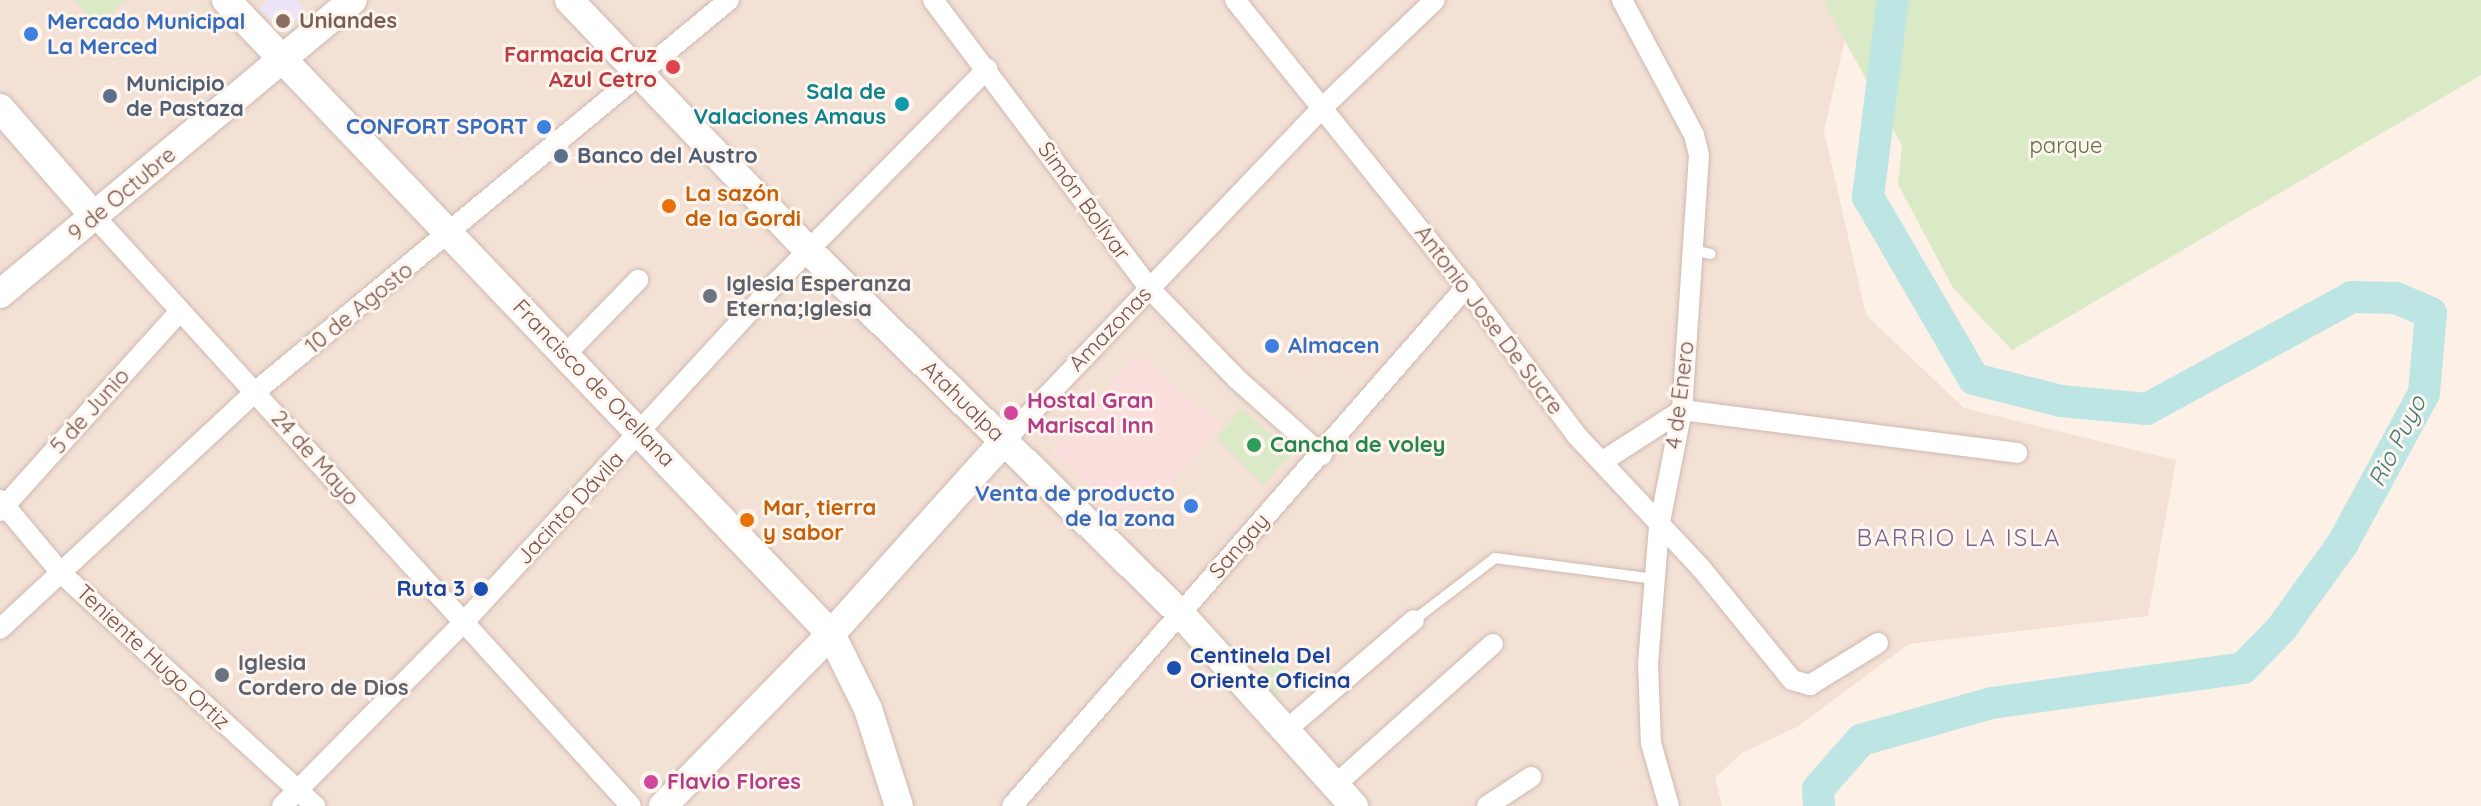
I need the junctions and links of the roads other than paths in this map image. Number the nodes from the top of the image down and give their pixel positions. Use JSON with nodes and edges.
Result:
{"nodes":[{"id":1,"x":226,"y":0,"type":"edge"},
{"id":2,"x":353,"y":0,"type":"edge"},
{"id":3,"x":569,"y":0,"type":"edge"},
{"id":4,"x":729,"y":0,"type":"edge"},
{"id":5,"x":933,"y":0,"type":"edge"},
{"id":6,"x":1235,"y":0,"type":"edge"},
{"id":7,"x":1435,"y":0,"type":"edge"},
{"id":8,"x":1622,"y":0,"type":"edge"},
{"id":9,"x":283,"y":59,"type":"junction"},
{"id":10,"x":987,"y":69,"type":"junction"},
{"id":11,"x":640,"y":74,"type":"junction"},
{"id":12,"x":0,"y":108,"type":"edge"},
{"id":13,"x":1322,"y":108,"type":"junction"},
{"id":14,"x":95,"y":217,"type":"junction"},
{"id":15,"x":449,"y":234,"type":"junction"},
{"id":16,"x":808,"y":250,"type":"junction"},
{"id":17,"x":638,"y":280,"type":"dead end"},
{"id":18,"x":1466,"y":287,"type":"junction"},
{"id":19,"x":1149,"y":288,"type":"junction"},
{"id":20,"x":0,"y":294,"type":"edge"},
{"id":21,"x":180,"y":311,"type":"junction"},
{"id":22,"x":565,"y":355,"type":"junction"},
{"id":23,"x":255,"y":392,"type":"junction"},
{"id":24,"x":1682,"y":410,"type":"junction"},
{"id":25,"x":642,"y":431,"type":"junction"},
{"id":26,"x":1004,"y":441,"type":"junction"},
{"id":27,"x":2017,"y":453,"type":"dead end"},
{"id":28,"x":1322,"y":455,"type":"junction"},
{"id":29,"x":1603,"y":461,"type":"junction"},
{"id":30,"x":2,"y":506,"type":"edge"},
{"id":31,"x":1659,"y":527,"type":"junction"},
{"id":32,"x":61,"y":573,"type":"junction"},
{"id":33,"x":1655,"y":579,"type":"junction"},
{"id":34,"x":1180,"y":613,"type":"junction"},
{"id":35,"x":1414,"y":620,"type":"joint"},
{"id":36,"x":464,"y":622,"type":"junction"},
{"id":37,"x":0,"y":629,"type":"edge"},
{"id":38,"x":831,"y":634,"type":"junction"},
{"id":39,"x":1878,"y":643,"type":"dead end"},
{"id":40,"x":1493,"y":644,"type":"dead end"},
{"id":41,"x":1285,"y":731,"type":"junction"},
{"id":42,"x":1531,"y":777,"type":"dead end"},
{"id":43,"x":298,"y":790,"type":"junction"},
{"id":44,"x":1346,"y":800,"type":"edge"},
{"id":45,"x":282,"y":806,"type":"edge"},
{"id":46,"x":315,"y":806,"type":"edge"},
{"id":47,"x":631,"y":806,"type":"edge"},
{"id":48,"x":663,"y":806,"type":"edge"},
{"id":49,"x":899,"y":806,"type":"edge"},
{"id":50,"x":1012,"y":806,"type":"edge"},
{"id":51,"x":1487,"y":806,"type":"edge"},
{"id":52,"x":1669,"y":806,"type":"edge"}],
"edges":[{"from":1,"to":9,"type":"street","name":"Francisco de Orellana"},
{"from":2,"to":9,"type":"street","name":"9 de Octubre"},
{"from":3,"to":11,"type":"street","name":"Atahualpa"},
{"from":4,"to":11,"type":"street","name":"10 de Agosto"},
{"from":5,"to":10,"type":"street","name":"Simón Bolívar"},
{"from":6,"to":13,"type":"street","name":"Antonio Jose De Sucre"},
{"from":7,"to":13,"type":"street","name":"Amazonas"},
{"from":8,"to":24,"type":"street","name":"4 de Enero"},
{"from":9,"to":14,"type":"street","name":"9 de Octubre"},
{"from":9,"to":15,"type":"street","name":"Francisco de Orellana"},
{"from":10,"to":16,"type":"street","name":"Jacinto Dávila"},
{"from":10,"to":19,"type":"street","name":"Simón Bolívar"},
{"from":11,"to":15,"type":"street","name":"10 de Agosto"},
{"from":11,"to":16,"type":"street","name":"Atahualpa"},
{"from":12,"to":14,"type":"street","name":"24 de Mayo"},
{"from":13,"to":18,"type":"street","name":"Antonio Jose De Sucre"},
{"from":13,"to":19,"type":"street","name":"Amazonas"},
{"from":14,"to":20,"type":"street","name":"9 de Octubre"},
{"from":14,"to":21,"type":"street","name":"24 de Mayo"},
{"from":15,"to":22,"type":"street","name":"Francisco de Orellana"},
{"from":15,"to":23,"type":"street","name":"10 de Agosto"},
{"from":16,"to":25,"type":"street","name":"Jacinto Dávila"},
{"from":16,"to":26,"type":"street","name":"Atahualpa"},
{"from":17,"to":22,"type":"street"},
{"from":18,"to":28,"type":"street","name":"Sangay"},
{"from":18,"to":29,"type":"street","name":"Antonio Jose De Sucre"},
{"from":19,"to":26,"type":"street","name":"Amazonas"},
{"from":19,"to":28,"type":"street","name":"Simón Bolívar"},
{"from":21,"to":23,"type":"street","name":"24 de Mayo"},
{"from":21,"to":30,"type":"street","name":"5 de Junio"},
{"from":22,"to":25,"type":"street","name":"Francisco de Orellana"},
{"from":23,"to":32,"type":"street","name":"10 de Agosto"},
{"from":23,"to":36,"type":"street","name":"24 de Mayo"},
{"from":24,"to":27,"type":"street"},
{"from":24,"to":29,"type":"street"},
{"from":24,"to":31,"type":"street","name":"4 de Enero"},
{"from":25,"to":36,"type":"street","name":"Jacinto Dávila"},
{"from":25,"to":38,"type":"street","name":"Francisco de Orellana"},
{"from":26,"to":34,"type":"street","name":"Atahualpa"},
{"from":26,"to":38,"type":"street","name":"Amazonas"},
{"from":28,"to":34,"type":"street","name":"Sangay"},
{"from":29,"to":31,"type":"street","name":"Antonio Jose De Sucre"},
{"from":30,"to":32,"type":"street","name":"Teniente Hugo Ortiz"},
{"from":31,"to":33,"type":"street","name":"4 de Enero"},
{"from":31,"to":39,"type":"street","name":"Antonio Jose De Sucre"},
{"from":32,"to":37,"type":"street","name":"10 de Agosto"},
{"from":32,"to":43,"type":"street","name":"Teniente Hugo Ortiz"},
{"from":33,"to":35,"type":"lane"},
{"from":33,"to":52,"type":"street","name":"4 de Enero"},
{"from":34,"to":41,"type":"street","name":"Atahualpa"},
{"from":34,"to":50,"type":"street","name":"Sangay"},
{"from":35,"to":41,"type":"street"},
{"from":36,"to":43,"type":"street","name":"Jacinto Dávila"},
{"from":36,"to":47,"type":"street","name":"24 de Mayo"},
{"from":38,"to":48,"type":"street","name":"Amazonas"},
{"from":38,"to":49,"type":"street","name":"Francisco de Orellana"},
{"from":40,"to":44,"type":"street"},
{"from":41,"to":44,"type":"street","name":"Atahualpa"},
{"from":42,"to":51,"type":"street"},
{"from":43,"to":45,"type":"street","name":"Jacinto Dávila"},
{"from":43,"to":46,"type":"street","name":"Teniente Hugo Ortiz"}]}
